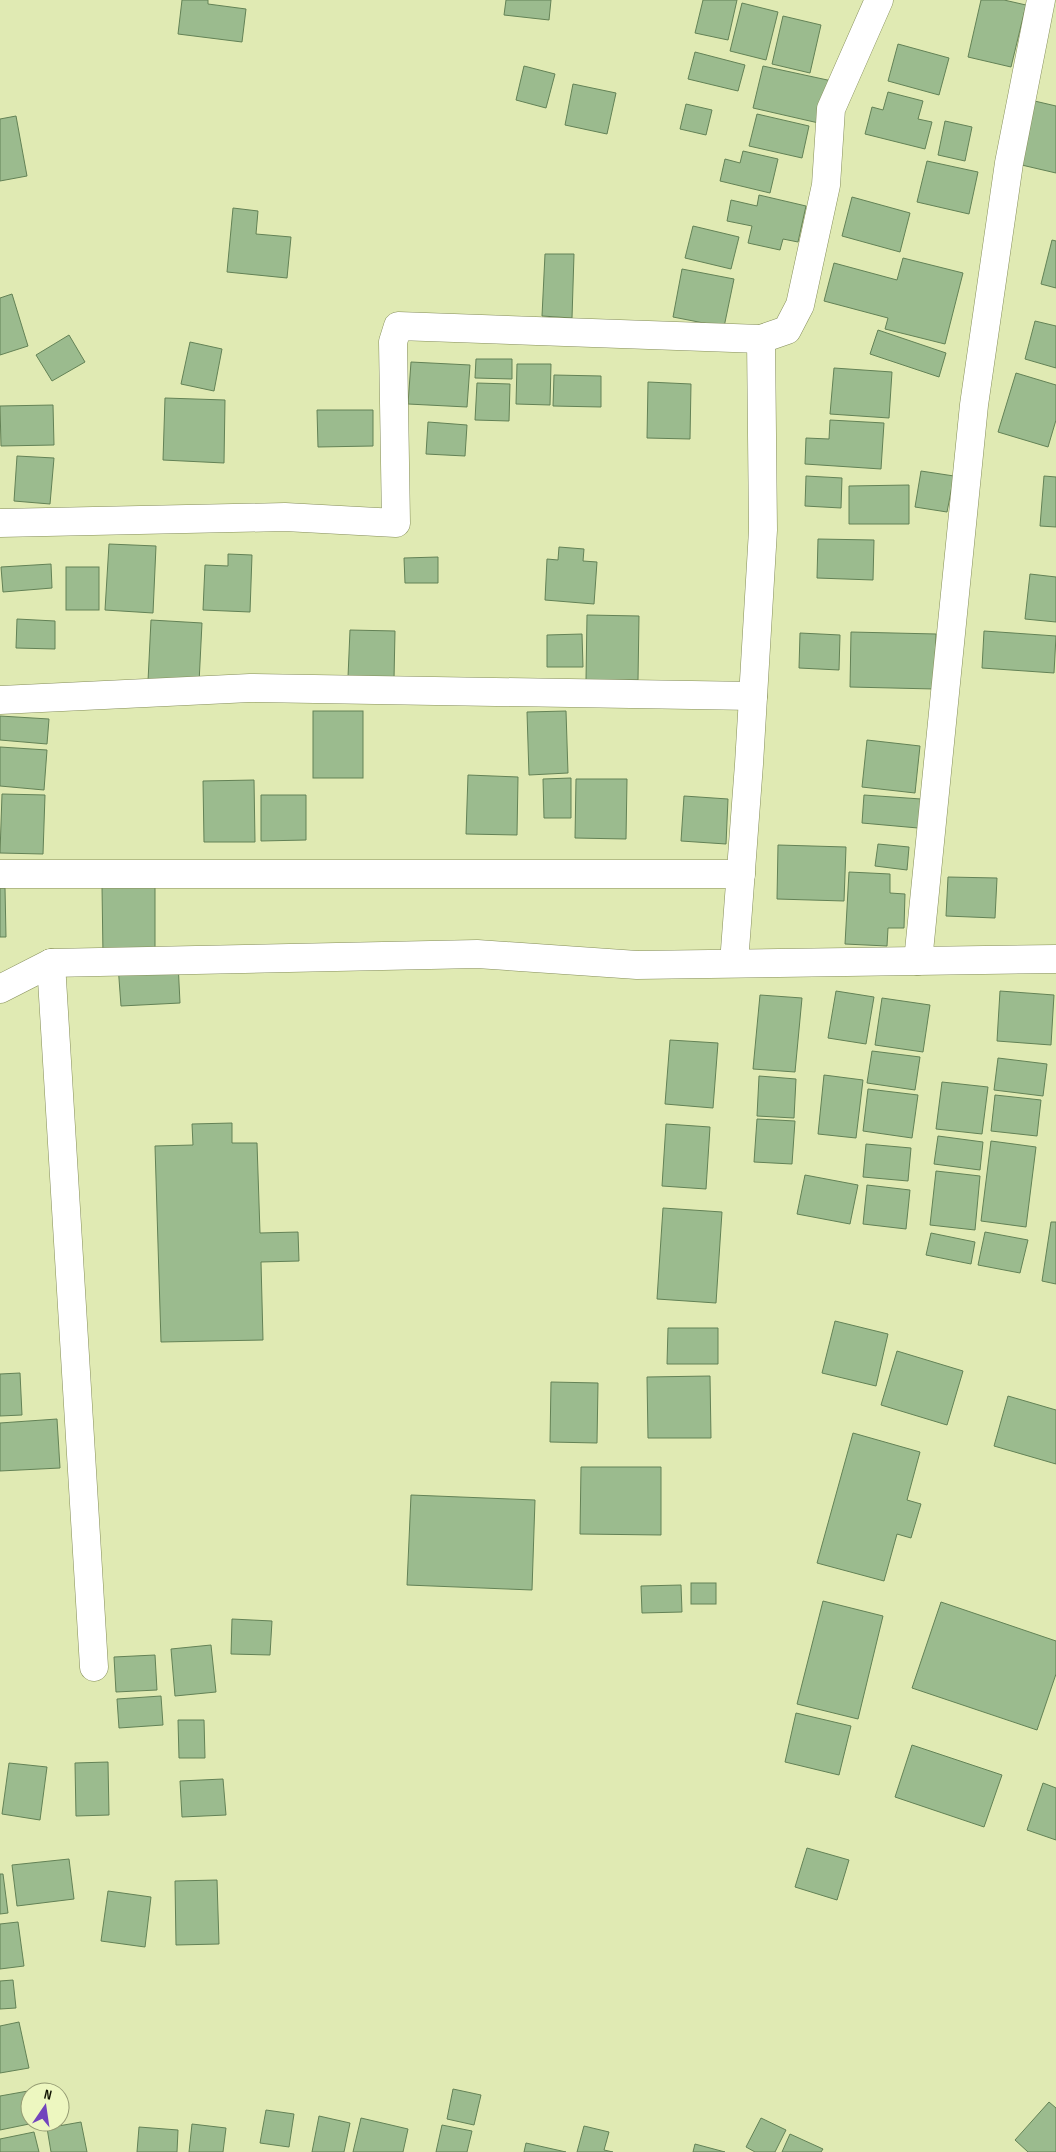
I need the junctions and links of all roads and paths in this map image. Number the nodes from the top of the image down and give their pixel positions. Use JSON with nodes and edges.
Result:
{"nodes":[{"id":1,"x":879,"y":0,"type":"edge"},
{"id":2,"x":1041,"y":0,"type":"edge"},
{"id":3,"x":761,"y":339,"type":"junction"},
{"id":4,"x":0,"y":524,"type":"edge"},
{"id":5,"x":753,"y":696,"type":"junction"},
{"id":6,"x":0,"y":700,"type":"edge"},
{"id":7,"x":0,"y":874,"type":"edge"},
{"id":8,"x":741,"y":874,"type":"junction"},
{"id":9,"x":1056,"y":959,"type":"edge"},
{"id":10,"x":918,"y":961,"type":"junction"},
{"id":11,"x":51,"y":962,"type":"junction"},
{"id":12,"x":734,"y":963,"type":"junction"},
{"id":13,"x":0,"y":989,"type":"edge"},
{"id":14,"x":94,"y":1667,"type":"dead end"}],
"edges":[{"from":1,"to":3,"type":"street"},
{"from":2,"to":10,"type":"street"},
{"from":3,"to":4,"type":"street"},
{"from":3,"to":5,"type":"street"},
{"from":5,"to":6,"type":"street"},
{"from":5,"to":8,"type":"street"},
{"from":7,"to":8,"type":"street"},
{"from":8,"to":12,"type":"street"},
{"from":9,"to":10,"type":"street"},
{"from":10,"to":12,"type":"street"},
{"from":11,"to":12,"type":"street"},
{"from":11,"to":13,"type":"street"},
{"from":11,"to":14,"type":"street"}]}
